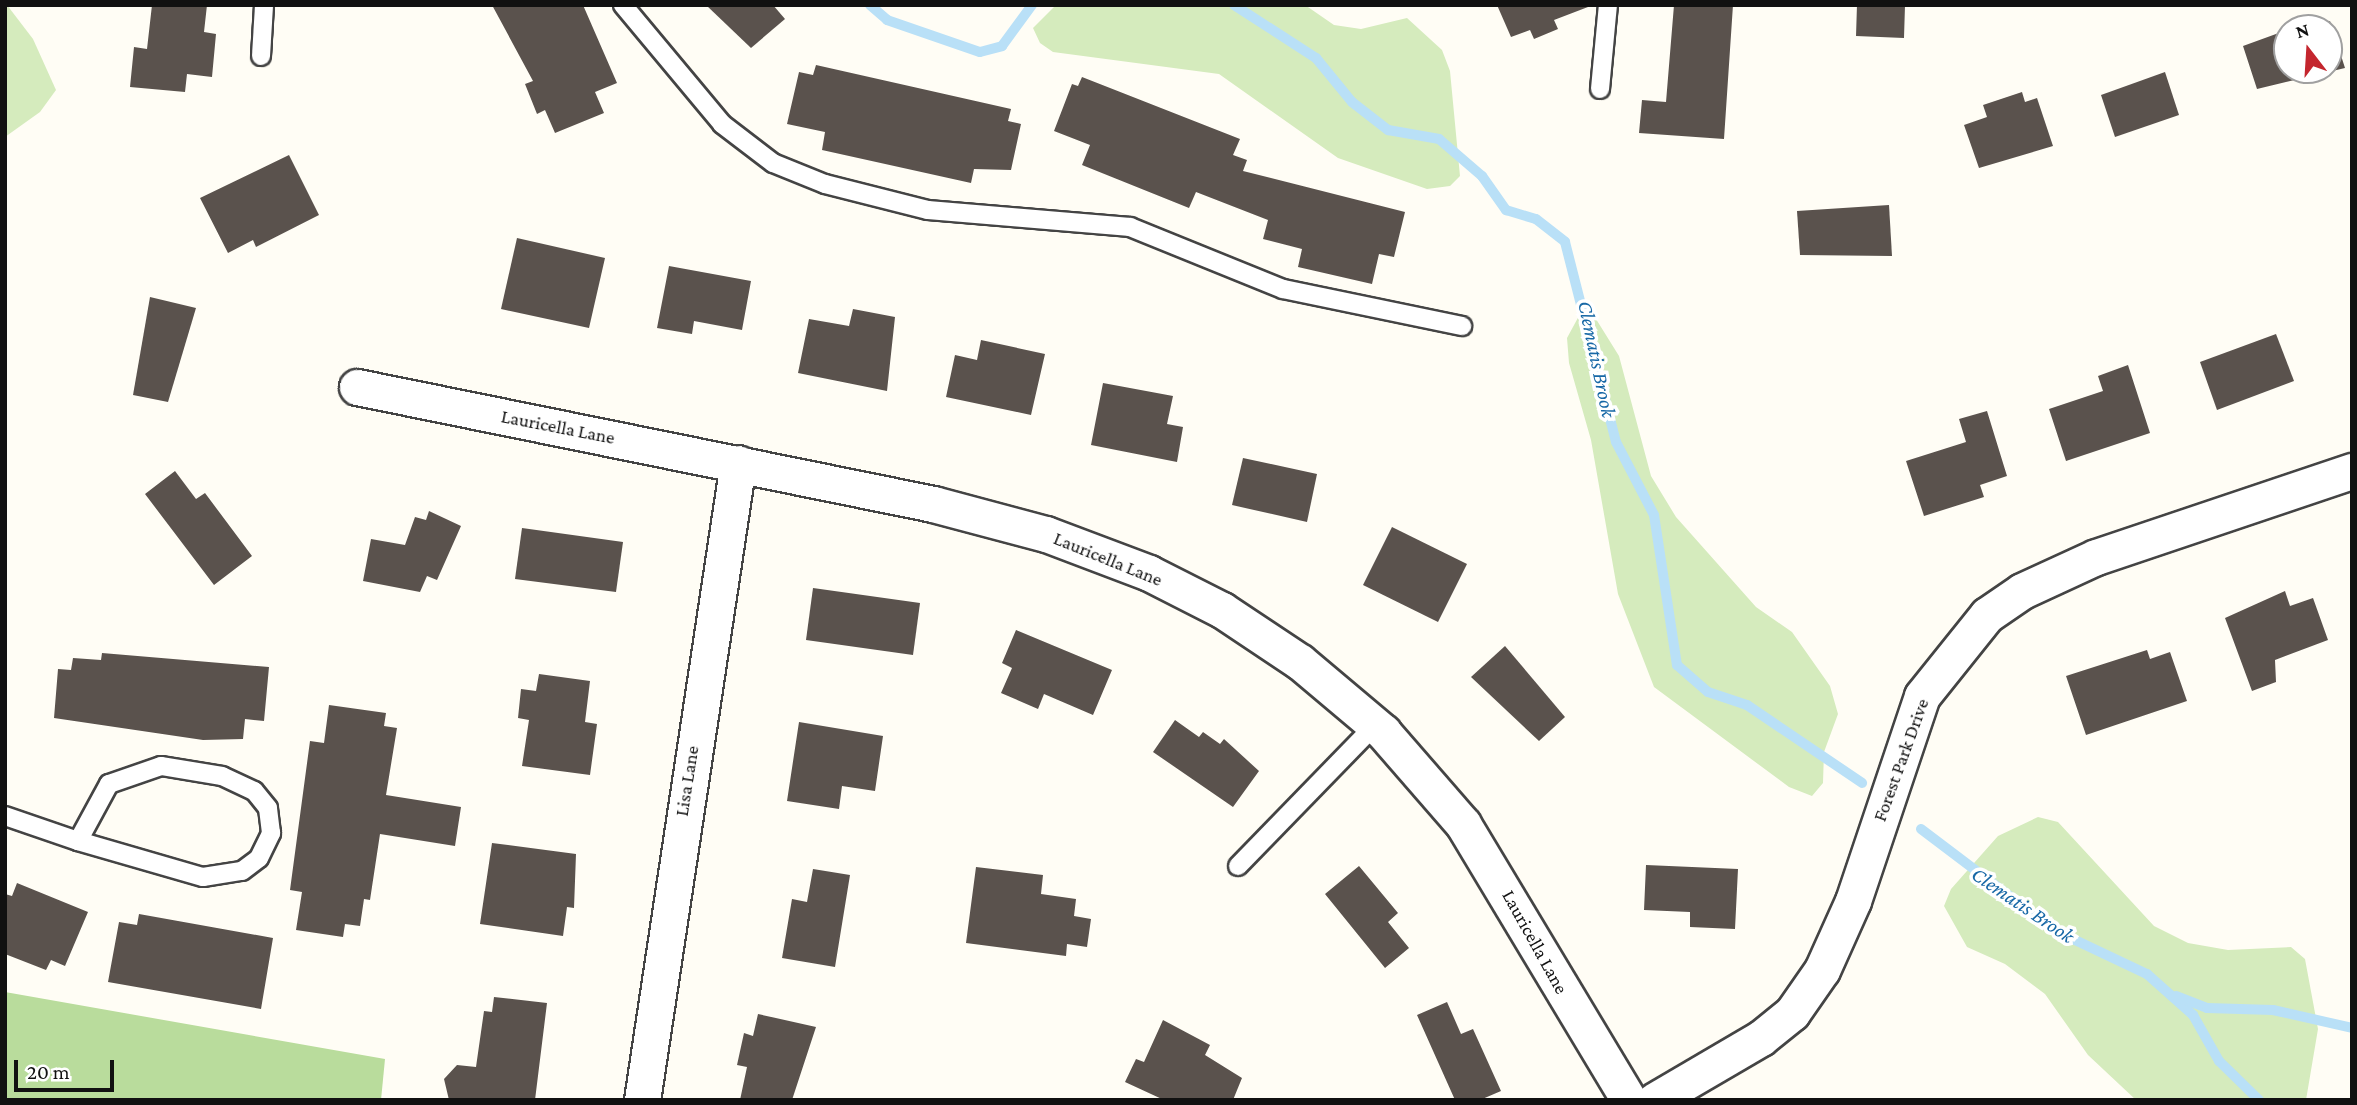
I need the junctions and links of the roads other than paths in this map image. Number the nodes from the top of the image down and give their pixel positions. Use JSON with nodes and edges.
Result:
{"nodes":[{"id":1,"x":264,"y":5,"type":"edge"},
{"id":2,"x":623,"y":5,"type":"edge"},
{"id":3,"x":1608,"y":5,"type":"edge"},
{"id":4,"x":261,"y":56,"type":"dead end"},
{"id":5,"x":1600,"y":89,"type":"dead end"},
{"id":6,"x":1462,"y":326,"type":"dead end"},
{"id":7,"x":357,"y":387,"type":"dead end"},
{"id":8,"x":738,"y":463,"type":"junction"},
{"id":9,"x":2352,"y":471,"type":"edge"},
{"id":10,"x":1375,"y":725,"type":"junction"},
{"id":11,"x":5,"y":816,"type":"edge"},
{"id":12,"x":78,"y":841,"type":"junction"},
{"id":13,"x":1238,"y":866,"type":"dead end"},
{"id":14,"x":642,"y":1100,"type":"edge"},
{"id":15,"x":1629,"y":1100,"type":"edge"},
{"id":16,"x":1655,"y":1100,"type":"edge"}],
"edges":[{"from":1,"to":4,"type":"lane"},
{"from":2,"to":6,"type":"lane"},
{"from":3,"to":5,"type":"lane"},
{"from":7,"to":8,"type":"street","name":"Lauricella Lane"},
{"from":8,"to":10,"type":"street","name":"Lauricella Lane"},
{"from":8,"to":14,"type":"street","name":"Lisa Lane"},
{"from":9,"to":16,"type":"street","name":"Forest Park Drive"},
{"from":10,"to":13,"type":"lane"},
{"from":10,"to":15,"type":"street","name":"Lauricella Lane"},
{"from":11,"to":12,"type":"lane"},
{"from":12,"to":12,"type":"lane"}]}
